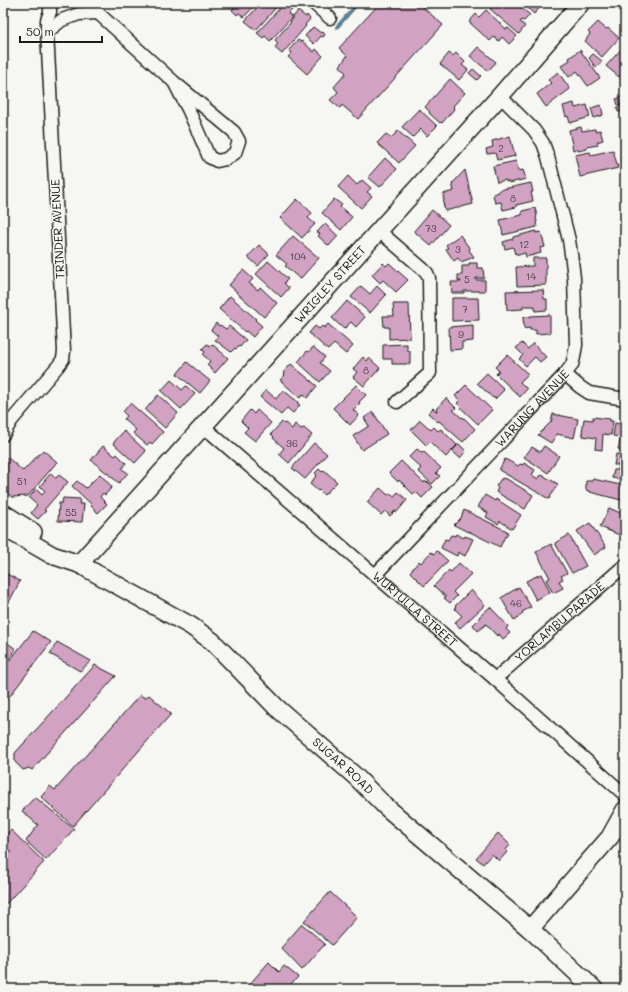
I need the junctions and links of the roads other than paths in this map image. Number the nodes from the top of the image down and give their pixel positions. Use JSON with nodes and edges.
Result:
{"nodes":[{"id":1,"x":42,"y":3,"type":"edge"},
{"id":2,"x":50,"y":3,"type":"edge"},
{"id":3,"x":87,"y":3,"type":"edge"},
{"id":4,"x":313,"y":3,"type":"edge"},
{"id":5,"x":581,"y":3,"type":"edge"},
{"id":6,"x":98,"y":13,"type":"junction"},
{"id":7,"x":330,"y":18,"type":"dead end"},
{"id":8,"x":47,"y":26,"type":"junction"},
{"id":9,"x":174,"y":82,"type":"junction"},
{"id":10,"x":500,"y":96,"type":"junction"},
{"id":11,"x":378,"y":230,"type":"junction"},
{"id":12,"x":565,"y":374,"type":"junction"},
{"id":13,"x":625,"y":399,"type":"edge"},
{"id":14,"x":397,"y":402,"type":"dead end"},
{"id":15,"x":7,"y":423,"type":"edge"},
{"id":16,"x":203,"y":426,"type":"junction"},
{"id":17,"x":3,"y":435,"type":"edge"},
{"id":18,"x":3,"y":513,"type":"edge"},
{"id":19,"x":3,"y":527,"type":"edge"},
{"id":20,"x":79,"y":564,"type":"junction"},
{"id":21,"x":625,"y":565,"type":"edge"},
{"id":22,"x":375,"y":575,"type":"junction"},
{"id":23,"x":495,"y":679,"type":"junction"},
{"id":24,"x":625,"y":795,"type":"edge"},
{"id":25,"x":625,"y":810,"type":"edge"},
{"id":26,"x":530,"y":929,"type":"junction"},
{"id":27,"x":594,"y":989,"type":"edge"}],
"edges":[{"from":1,"to":8,"type":"street","name":"TRINDER AVENUE"},
{"from":2,"to":8,"type":"street","name":"TRINDER AVENUE"},
{"from":3,"to":6,"type":"street"},
{"from":4,"to":7,"type":"street"},
{"from":5,"to":10,"type":"street","name":"WRIGLEY STREET"},
{"from":6,"to":8,"type":"street"},
{"from":6,"to":9,"type":"street"},
{"from":8,"to":15,"type":"street","name":"TRINDER AVENUE"},
{"from":9,"to":9,"type":"street"},
{"from":10,"to":11,"type":"street","name":"WRIGLEY STREET"},
{"from":10,"to":12,"type":"street","name":"WARUNG AVENUE"},
{"from":11,"to":14,"type":"street"},
{"from":11,"to":16,"type":"street","name":"WRIGLEY STREET"},
{"from":12,"to":13,"type":"street"},
{"from":12,"to":22,"type":"street","name":"WARUNG AVENUE"},
{"from":15,"to":17,"type":"street","name":"TRINDER AVENUE"},
{"from":16,"to":20,"type":"street","name":"WRIGLEY STREET"},
{"from":16,"to":22,"type":"street","name":"WURTULLA STREET"},
{"from":18,"to":20,"type":"street"},
{"from":19,"to":20,"type":"street"},
{"from":20,"to":26,"type":"street","name":"SUGAR ROAD"},
{"from":21,"to":23,"type":"street","name":"YORLAMBU PARADE"},
{"from":22,"to":23,"type":"street","name":"WURTULLA STREET"},
{"from":23,"to":24,"type":"street","name":"WURTULLA STREET"},
{"from":25,"to":26,"type":"street"},
{"from":26,"to":27,"type":"street","name":"SUGAR ROAD"}]}
